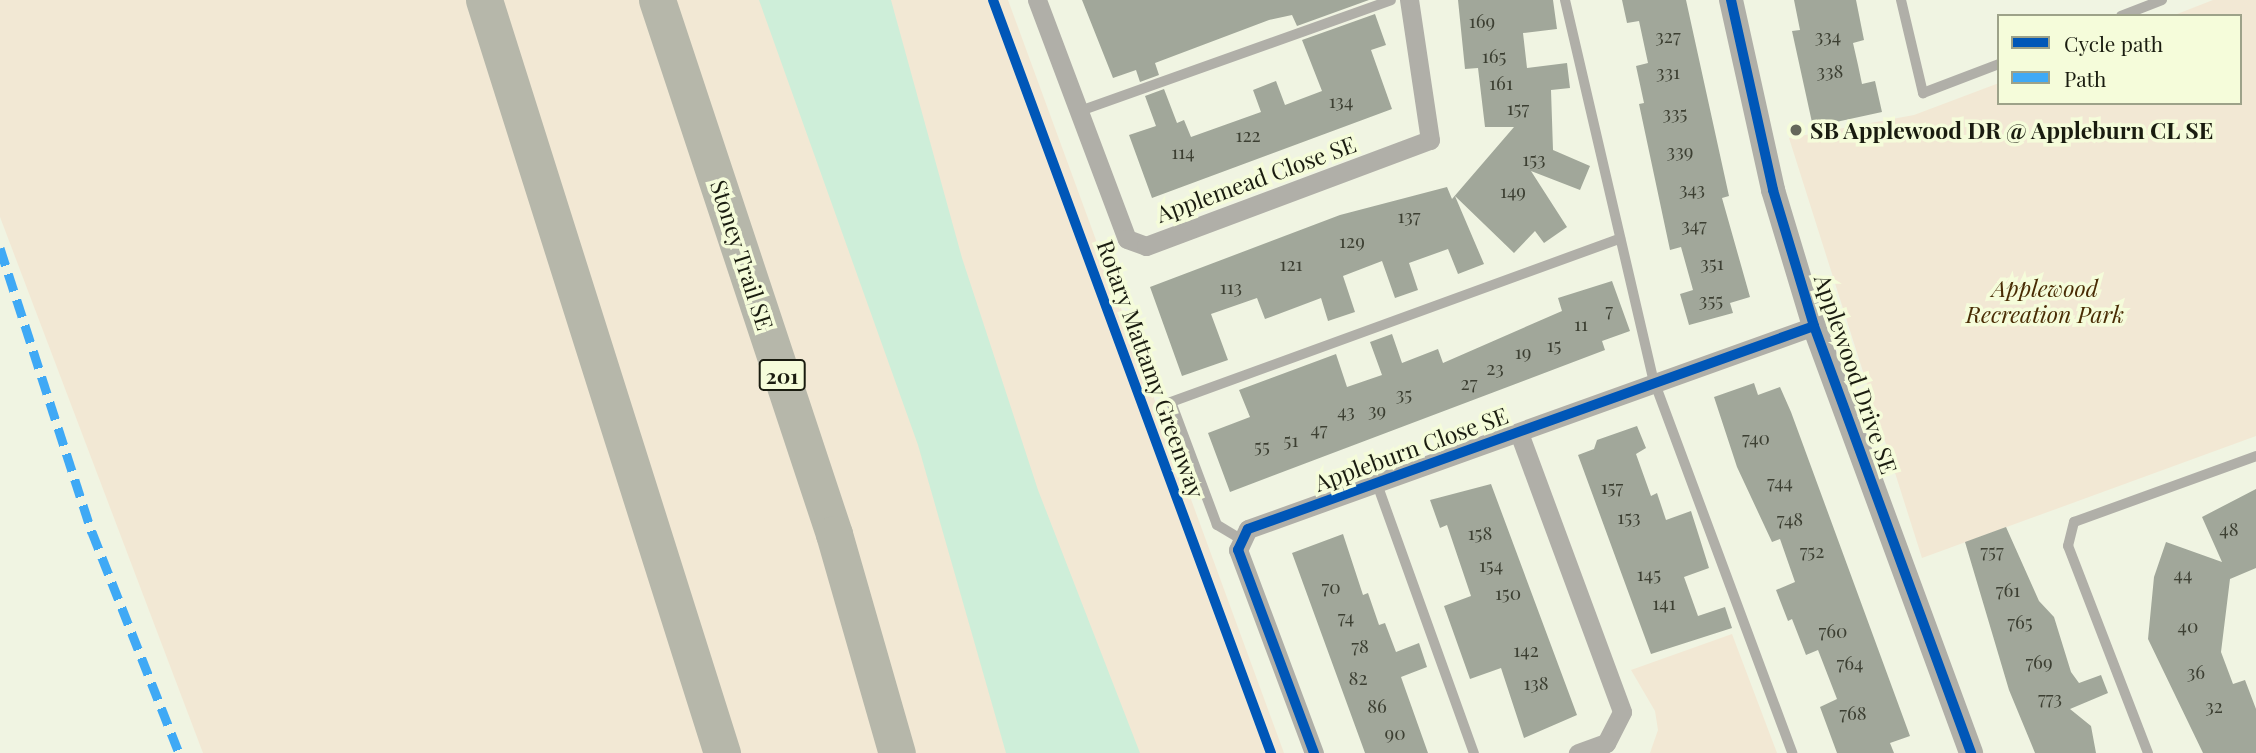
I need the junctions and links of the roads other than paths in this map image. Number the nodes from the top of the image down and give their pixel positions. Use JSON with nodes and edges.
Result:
{"nodes":[{"id":1,"x":484,"y":0,"type":"edge"},
{"id":2,"x":657,"y":0,"type":"edge"},
{"id":3,"x":1037,"y":0,"type":"edge"},
{"id":4,"x":1391,"y":0,"type":"edge"},
{"id":5,"x":1409,"y":0,"type":"edge"},
{"id":6,"x":1565,"y":0,"type":"edge"},
{"id":7,"x":1731,"y":0,"type":"edge"},
{"id":8,"x":1901,"y":0,"type":"edge"},
{"id":9,"x":2162,"y":0,"type":"edge"},
{"id":10,"x":2126,"y":14,"type":"edge"},
{"id":11,"x":1997,"y":65,"type":"edge"},
{"id":12,"x":1080,"y":111,"type":"junction"},
{"id":13,"x":1620,"y":239,"type":"junction"},
{"id":14,"x":1814,"y":326,"type":"junction"},
{"id":15,"x":1654,"y":381,"type":"junction"},
{"id":16,"x":1519,"y":433,"type":"junction"},
{"id":17,"x":2256,"y":456,"type":"edge"},
{"id":18,"x":1377,"y":484,"type":"junction"},
{"id":19,"x":1239,"y":538,"type":"junction"},
{"id":20,"x":722,"y":753,"type":"edge"},
{"id":21,"x":897,"y":753,"type":"edge"},
{"id":22,"x":1314,"y":753,"type":"edge"},
{"id":23,"x":1474,"y":753,"type":"edge"},
{"id":24,"x":1578,"y":753,"type":"edge"},
{"id":25,"x":1792,"y":753,"type":"edge"},
{"id":26,"x":1971,"y":753,"type":"edge"},
{"id":27,"x":2148,"y":753,"type":"edge"}],
"edges":[{"from":1,"to":20,"type":"highway"},
{"from":2,"to":21,"type":"highway","name":"Stoney Trail SE","number":"201"},
{"from":3,"to":12,"type":"street","name":"Applemead Close SE"},
{"from":4,"to":12,"type":"lane"},
{"from":5,"to":12,"type":"street","name":"Applemead Close SE"},
{"from":6,"to":13,"type":"lane"},
{"from":7,"to":14,"type":"street","name":"Applewood Drive SE"},
{"from":8,"to":11,"type":"lane"},
{"from":9,"to":10,"type":"lane"},
{"from":13,"to":15,"type":"lane"},
{"from":13,"to":19,"type":"lane"},
{"from":14,"to":15,"type":"street","name":"Appleburn Close SE"},
{"from":14,"to":26,"type":"street","name":"Applewood Drive SE"},
{"from":15,"to":16,"type":"street","name":"Appleburn Close SE"},
{"from":15,"to":25,"type":"lane"},
{"from":16,"to":18,"type":"street","name":"Appleburn Close SE"},
{"from":16,"to":24,"type":"street","name":"Appleburn Close SE"},
{"from":17,"to":27,"type":"lane"},
{"from":18,"to":19,"type":"street","name":"Appleburn Close SE"},
{"from":18,"to":23,"type":"lane"},
{"from":19,"to":22,"type":"street"}]}
